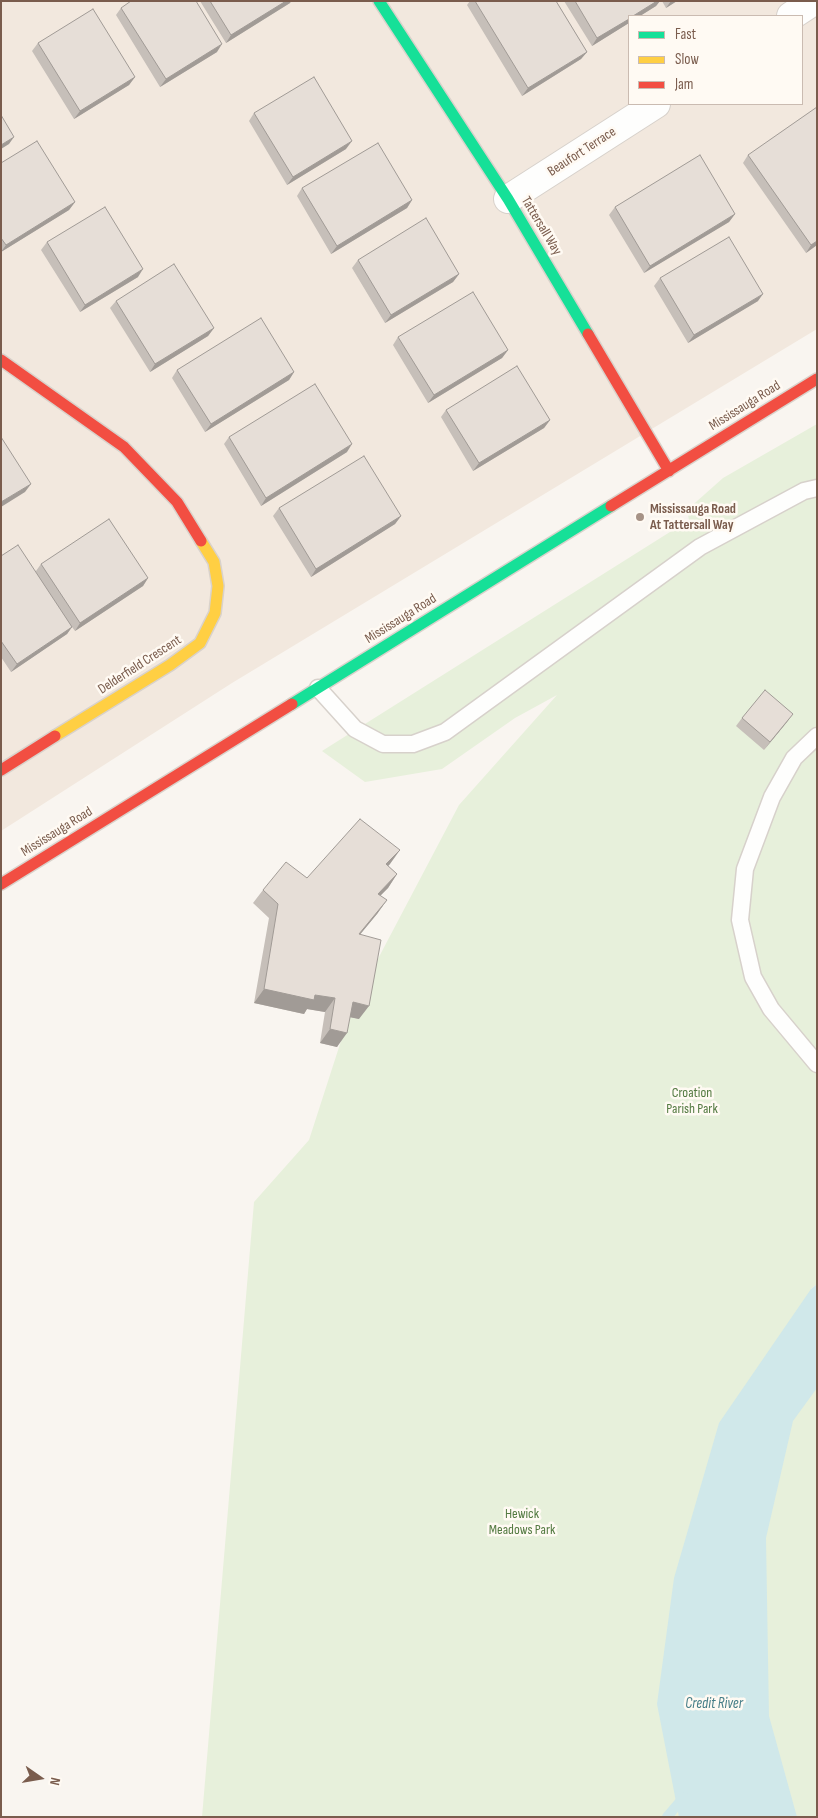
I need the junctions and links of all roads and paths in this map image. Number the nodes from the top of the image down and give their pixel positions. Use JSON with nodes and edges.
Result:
{"nodes":[{"id":1,"x":380,"y":1,"type":"edge"},
{"id":2,"x":814,"y":1,"type":"edge"},
{"id":3,"x":793,"y":15,"type":"edge"},
{"id":4,"x":654,"y":105,"type":"edge"},
{"id":5,"x":508,"y":199,"type":"junction"},
{"id":6,"x":1,"y":360,"type":"edge"},
{"id":7,"x":817,"y":379,"type":"edge"},
{"id":8,"x":669,"y":471,"type":"junction"},
{"id":9,"x":817,"y":488,"type":"edge"},
{"id":10,"x":318,"y":688,"type":"junction"},
{"id":11,"x":817,"y":736,"type":"edge"},
{"id":12,"x":1,"y":770,"type":"edge"},
{"id":13,"x":1,"y":884,"type":"edge"},
{"id":14,"x":817,"y":1064,"type":"edge"}],
"edges":[{"from":1,"to":5,"type":"street","name":"Tattersall Way"},
{"from":2,"to":3,"type":"street"},
{"from":4,"to":5,"type":"street","name":"Beaufort Terrace"},
{"from":5,"to":8,"type":"street","name":"Tattersall Way"},
{"from":6,"to":12,"type":"street","name":"Delderfield Crescent"},
{"from":7,"to":8,"type":"street","name":"Mississauga Road"},
{"from":8,"to":10,"type":"street","name":"Mississauga Road"},
{"from":9,"to":10,"type":"lane"},
{"from":10,"to":13,"type":"street","name":"Mississauga Road"},
{"from":11,"to":14,"type":"lane"}]}
